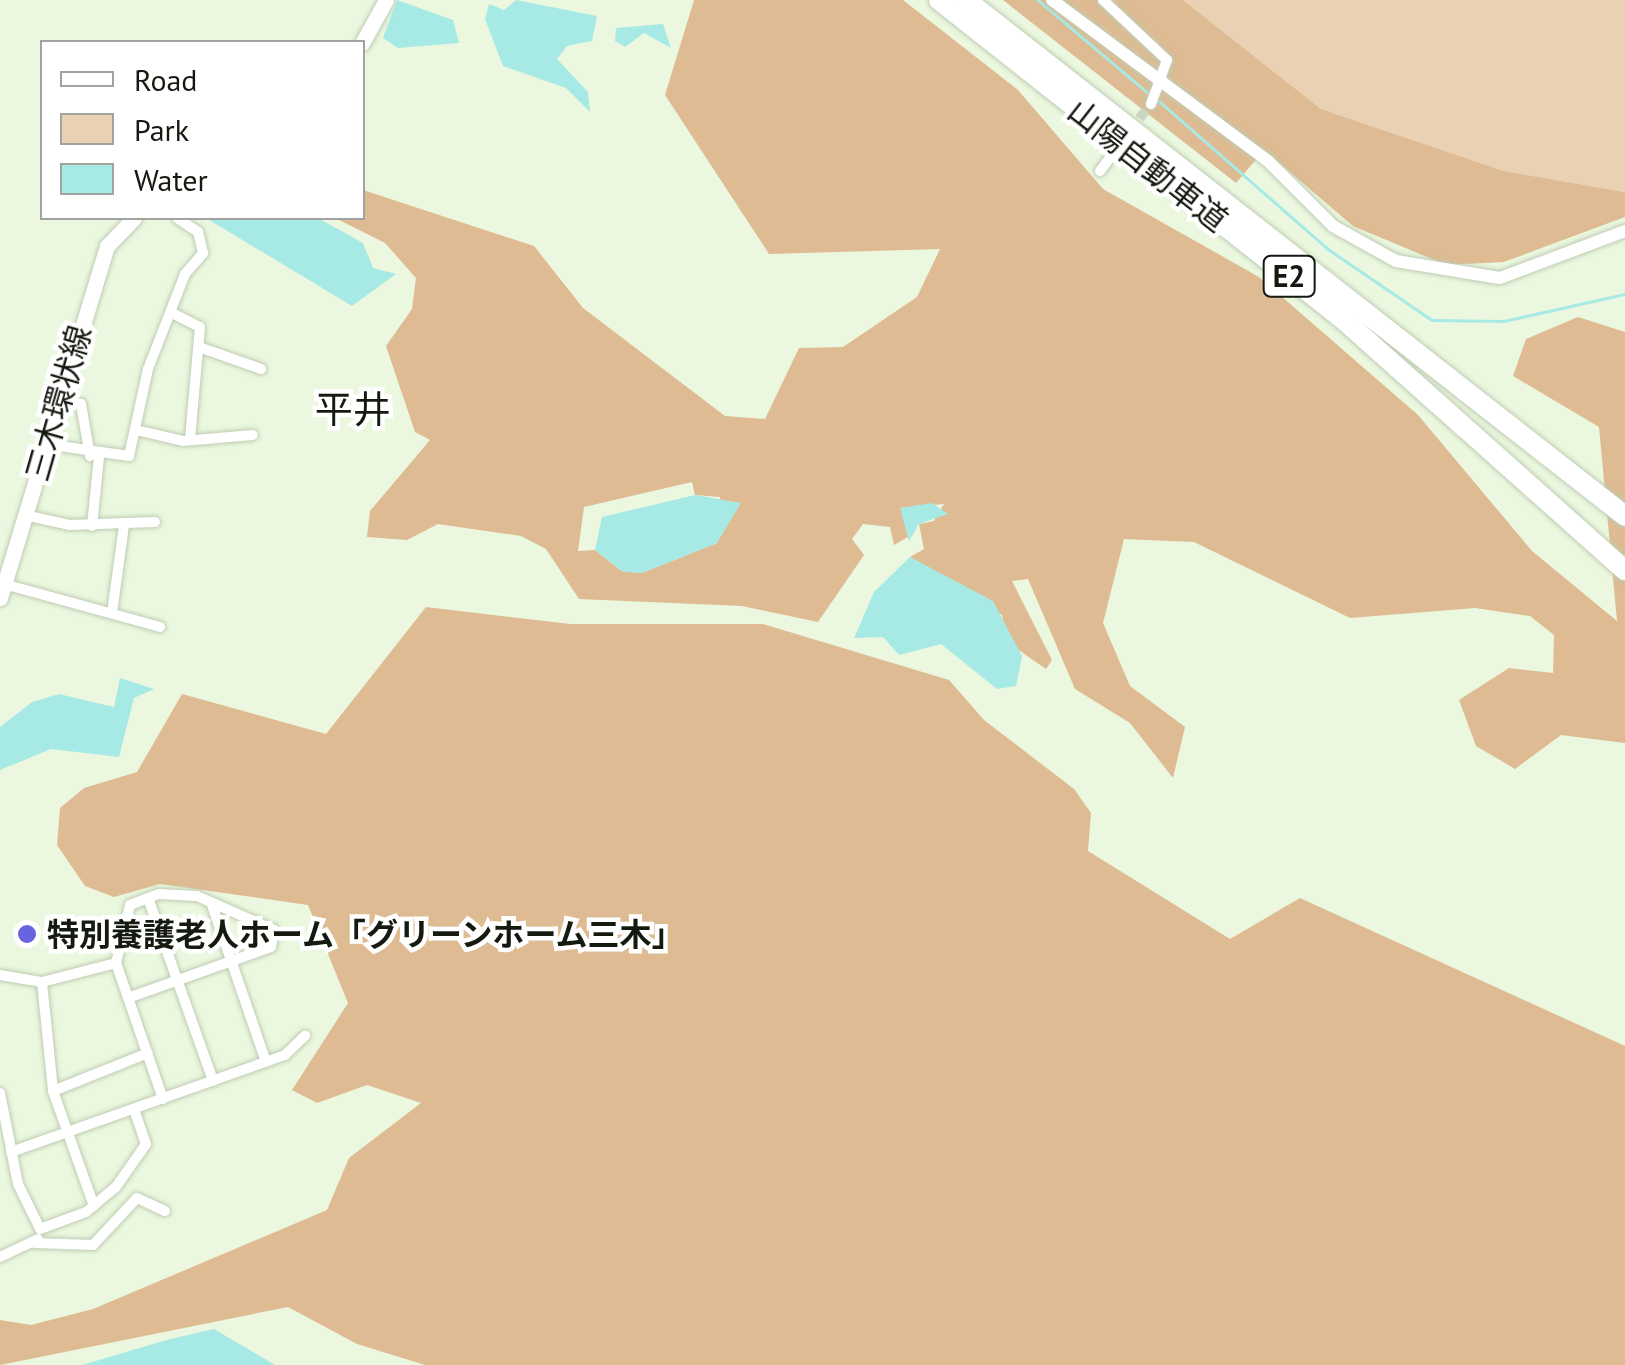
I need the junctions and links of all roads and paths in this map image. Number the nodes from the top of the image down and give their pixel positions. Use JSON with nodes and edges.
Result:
{"nodes":[{"id":1,"x":386,"y":0,"type":"edge"},
{"id":2,"x":939,"y":0,"type":"edge"},
{"id":3,"x":966,"y":0,"type":"edge"},
{"id":4,"x":1052,"y":0,"type":"edge"},
{"id":5,"x":1102,"y":0,"type":"edge"},
{"id":6,"x":364,"y":40,"type":"edge"},
{"id":7,"x":1158,"y":86,"type":"junction"},
{"id":8,"x":1151,"y":104,"type":"tunnel mouth"},
{"id":9,"x":1108,"y":159,"type":"dead end"},
{"id":10,"x":1100,"y":171,"type":"dead end"},
{"id":11,"x":132,"y":220,"type":"edge"},
{"id":12,"x":180,"y":220,"type":"edge"},
{"id":13,"x":1625,"y":230,"type":"edge"},
{"id":14,"x":172,"y":314,"type":"junction"},
{"id":15,"x":200,"y":347,"type":"junction"},
{"id":16,"x":261,"y":369,"type":"dead end"},
{"id":17,"x":57,"y":403,"type":"junction"},
{"id":18,"x":136,"y":430,"type":"junction"},
{"id":19,"x":252,"y":435,"type":"dead end"},
{"id":20,"x":190,"y":438,"type":"junction"},
{"id":21,"x":45,"y":444,"type":"junction"},
{"id":22,"x":94,"y":456,"type":"junction"},
{"id":23,"x":25,"y":515,"type":"junction"},
{"id":24,"x":1625,"y":516,"type":"edge"},
{"id":25,"x":155,"y":522,"type":"dead end"},
{"id":26,"x":124,"y":525,"type":"junction"},
{"id":27,"x":92,"y":526,"type":"junction"},
{"id":28,"x":1625,"y":570,"type":"edge"},
{"id":29,"x":2,"y":591,"type":"edge"},
{"id":30,"x":112,"y":613,"type":"junction"},
{"id":31,"x":160,"y":627,"type":"dead end"},
{"id":32,"x":148,"y":898,"type":"junction"},
{"id":33,"x":210,"y":902,"type":"junction"},
{"id":34,"x":228,"y":962,"type":"junction"},
{"id":35,"x":116,"y":963,"type":"junction"},
{"id":36,"x":0,"y":975,"type":"edge"},
{"id":37,"x":177,"y":980,"type":"junction"},
{"id":38,"x":42,"y":982,"type":"junction"},
{"id":39,"x":128,"y":998,"type":"junction"},
{"id":40,"x":304,"y":1036,"type":"dead end"},
{"id":41,"x":148,"y":1053,"type":"junction"},
{"id":42,"x":266,"y":1062,"type":"junction"},
{"id":43,"x":214,"y":1081,"type":"junction"},
{"id":44,"x":53,"y":1091,"type":"junction"},
{"id":45,"x":0,"y":1093,"type":"edge"},
{"id":46,"x":163,"y":1099,"type":"junction"},
{"id":47,"x":134,"y":1109,"type":"junction"},
{"id":48,"x":68,"y":1132,"type":"junction"},
{"id":49,"x":12,"y":1152,"type":"junction"},
{"id":50,"x":94,"y":1206,"type":"junction"},
{"id":51,"x":164,"y":1211,"type":"dead end"},
{"id":52,"x":40,"y":1229,"type":"junction"},
{"id":53,"x":35,"y":1243,"type":"junction"},
{"id":54,"x":0,"y":1257,"type":"edge"}],
"edges":[{"from":1,"to":6,"type":"main road"},
{"from":2,"to":28,"type":"highway","name":"山陽自動車道","number":"E2"},
{"from":3,"to":24,"type":"highway","name":"山陽自動車道","number":"E2"},
{"from":4,"to":7,"type":"street"},
{"from":5,"to":7,"type":"street"},
{"from":7,"to":8,"type":"street"},
{"from":7,"to":13,"type":"street"},
{"from":9,"to":10,"type":"street"},
{"from":11,"to":17,"type":"main road","name":"三木環状線"},
{"from":12,"to":14,"type":"street"},
{"from":14,"to":15,"type":"street"},
{"from":14,"to":18,"type":"street"},
{"from":15,"to":16,"type":"street"},
{"from":15,"to":20,"type":"street"},
{"from":17,"to":21,"type":"main road","name":"三木環状線"},
{"from":17,"to":22,"type":"street"},
{"from":18,"to":20,"type":"street"},
{"from":18,"to":22,"type":"street"},
{"from":19,"to":20,"type":"street"},
{"from":21,"to":22,"type":"street"},
{"from":21,"to":23,"type":"main road","name":"三木環状線"},
{"from":22,"to":27,"type":"street"},
{"from":23,"to":27,"type":"street"},
{"from":23,"to":29,"type":"main road","name":"三木環状線"},
{"from":25,"to":26,"type":"street"},
{"from":26,"to":27,"type":"street"},
{"from":26,"to":30,"type":"street"},
{"from":29,"to":30,"type":"street"},
{"from":30,"to":31,"type":"street"},
{"from":32,"to":33,"type":"street"},
{"from":32,"to":35,"type":"street"},
{"from":32,"to":37,"type":"street"},
{"from":33,"to":34,"type":"street"},
{"from":33,"to":34,"type":"street"},
{"from":34,"to":37,"type":"street"},
{"from":34,"to":42,"type":"street"},
{"from":35,"to":38,"type":"street"},
{"from":35,"to":39,"type":"street"},
{"from":36,"to":38,"type":"street"},
{"from":37,"to":39,"type":"street"},
{"from":37,"to":43,"type":"street"},
{"from":38,"to":44,"type":"street"},
{"from":39,"to":41,"type":"street"},
{"from":40,"to":42,"type":"street"},
{"from":41,"to":44,"type":"street"},
{"from":41,"to":46,"type":"street"},
{"from":42,"to":43,"type":"street"},
{"from":43,"to":46,"type":"street"},
{"from":44,"to":48,"type":"street"},
{"from":45,"to":49,"type":"street"},
{"from":46,"to":47,"type":"street"},
{"from":47,"to":48,"type":"street"},
{"from":47,"to":50,"type":"street"},
{"from":48,"to":49,"type":"street"},
{"from":48,"to":50,"type":"street"},
{"from":49,"to":52,"type":"street"},
{"from":50,"to":52,"type":"street"},
{"from":51,"to":53,"type":"street"},
{"from":52,"to":53,"type":"street"},
{"from":53,"to":54,"type":"street"}]}
